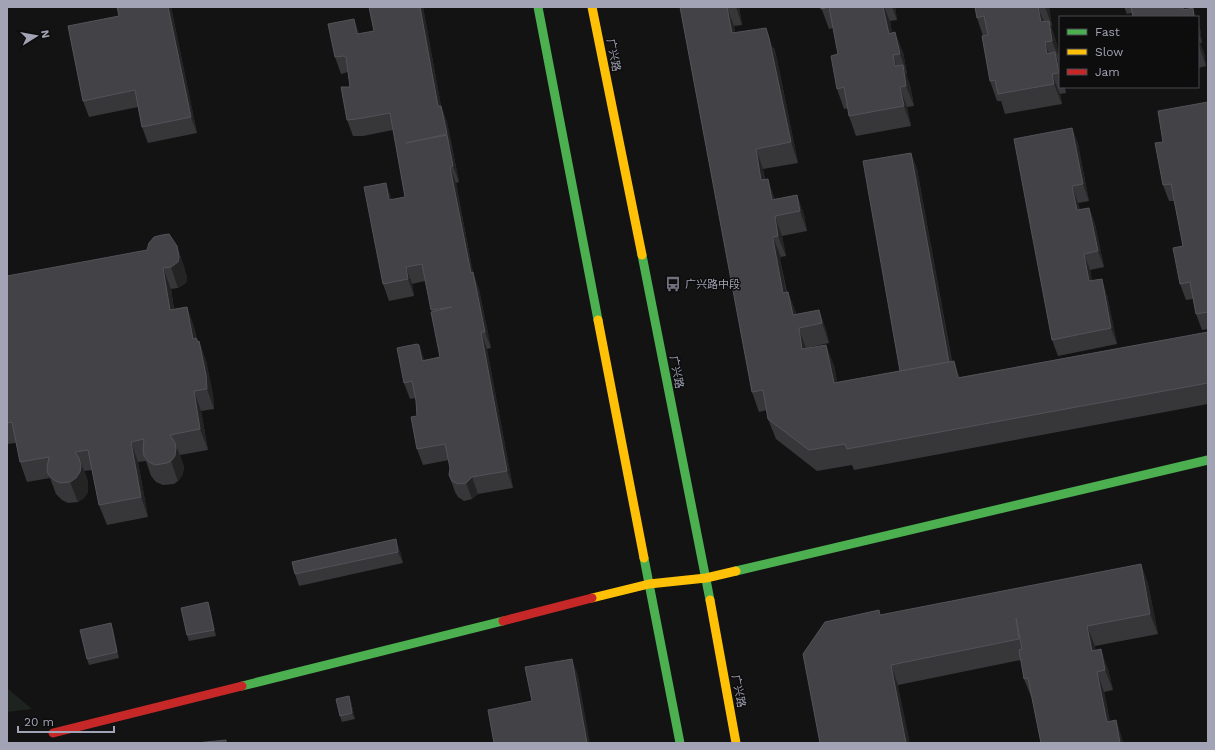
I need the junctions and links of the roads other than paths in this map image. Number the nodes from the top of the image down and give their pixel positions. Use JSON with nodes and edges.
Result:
{"nodes":[{"id":1,"x":538,"y":7,"type":"edge"},
{"id":2,"x":592,"y":7,"type":"edge"},
{"id":3,"x":1208,"y":460,"type":"edge"},
{"id":4,"x":706,"y":578,"type":"junction"},
{"id":5,"x":649,"y":584,"type":"junction"},
{"id":6,"x":53,"y":733,"type":"dead end"},
{"id":7,"x":680,"y":743,"type":"edge"},
{"id":8,"x":736,"y":743,"type":"edge"}],
"edges":[{"from":1,"to":5,"type":"street"},
{"from":2,"to":4,"type":"street","name":"广兴路"},
{"from":3,"to":4,"type":"street"},
{"from":4,"to":5,"type":"street"},
{"from":4,"to":8,"type":"street","name":"广兴路"},
{"from":5,"to":6,"type":"street"},
{"from":5,"to":7,"type":"street"}]}
